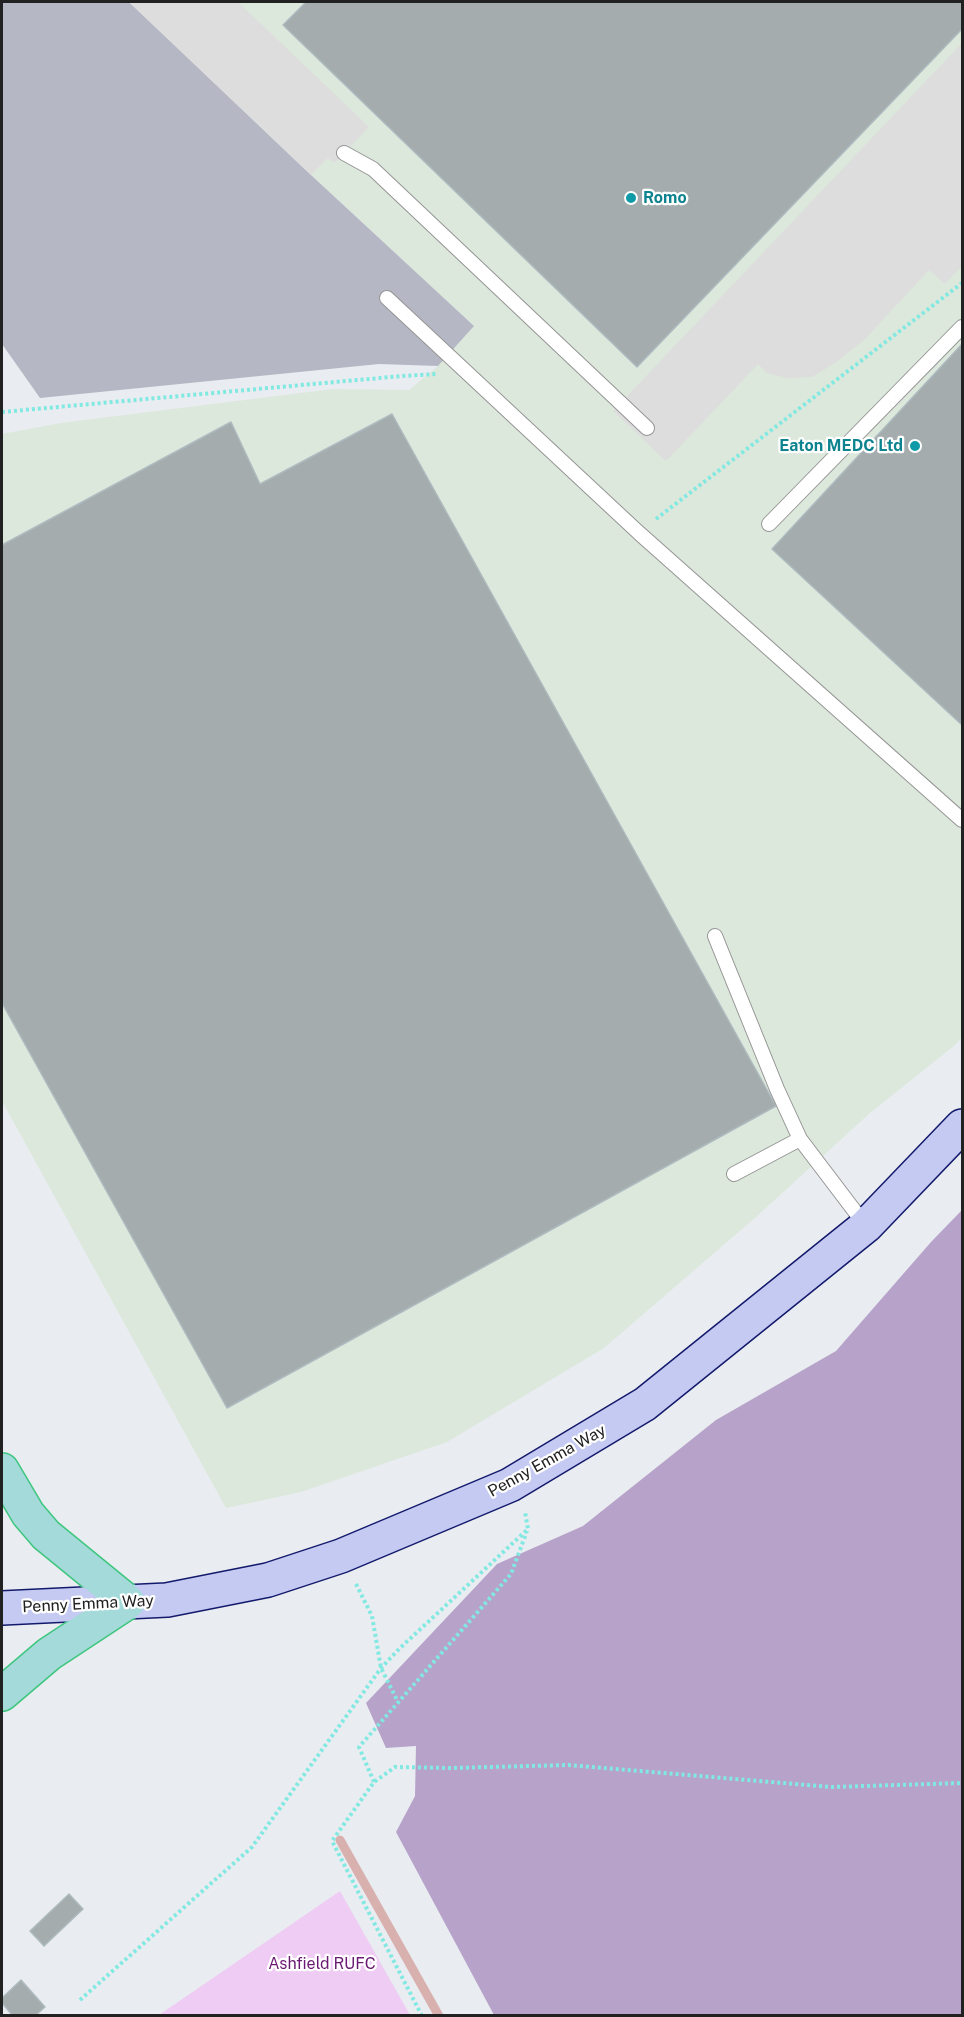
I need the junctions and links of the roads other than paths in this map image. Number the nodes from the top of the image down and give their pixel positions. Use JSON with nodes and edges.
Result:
{"nodes":[{"id":1,"x":344,"y":153,"type":"dead end"},
{"id":2,"x":387,"y":298,"type":"dead end"},
{"id":3,"x":963,"y":327,"type":"edge"},
{"id":4,"x":647,"y":428,"type":"dead end"},
{"id":5,"x":769,"y":524,"type":"dead end"},
{"id":6,"x":963,"y":820,"type":"edge"},
{"id":7,"x":716,"y":936,"type":"dead end"},
{"id":8,"x":963,"y":1125,"type":"edge"},
{"id":9,"x":800,"y":1139,"type":"junction"},
{"id":10,"x":734,"y":1174,"type":"dead end"},
{"id":11,"x":866,"y":1226,"type":"junction"},
{"id":12,"x":2,"y":1470,"type":"edge"},
{"id":13,"x":128,"y":1602,"type":"junction"},
{"id":14,"x":2,"y":1608,"type":"edge"},
{"id":15,"x":2,"y":1694,"type":"edge"}],
"edges":[{"from":1,"to":4,"type":"lane"},
{"from":2,"to":6,"type":"lane"},
{"from":3,"to":5,"type":"lane"},
{"from":7,"to":9,"type":"lane"},
{"from":8,"to":11,"type":"main road","name":"Penny Emma Way"},
{"from":9,"to":10,"type":"lane"},
{"from":9,"to":11,"type":"lane"},
{"from":11,"to":13,"type":"main road","name":"Penny Emma Way"},
{"from":12,"to":13,"type":"highway"},
{"from":13,"to":14,"type":"main road","name":"Penny Emma Way"},
{"from":13,"to":15,"type":"highway"}]}
